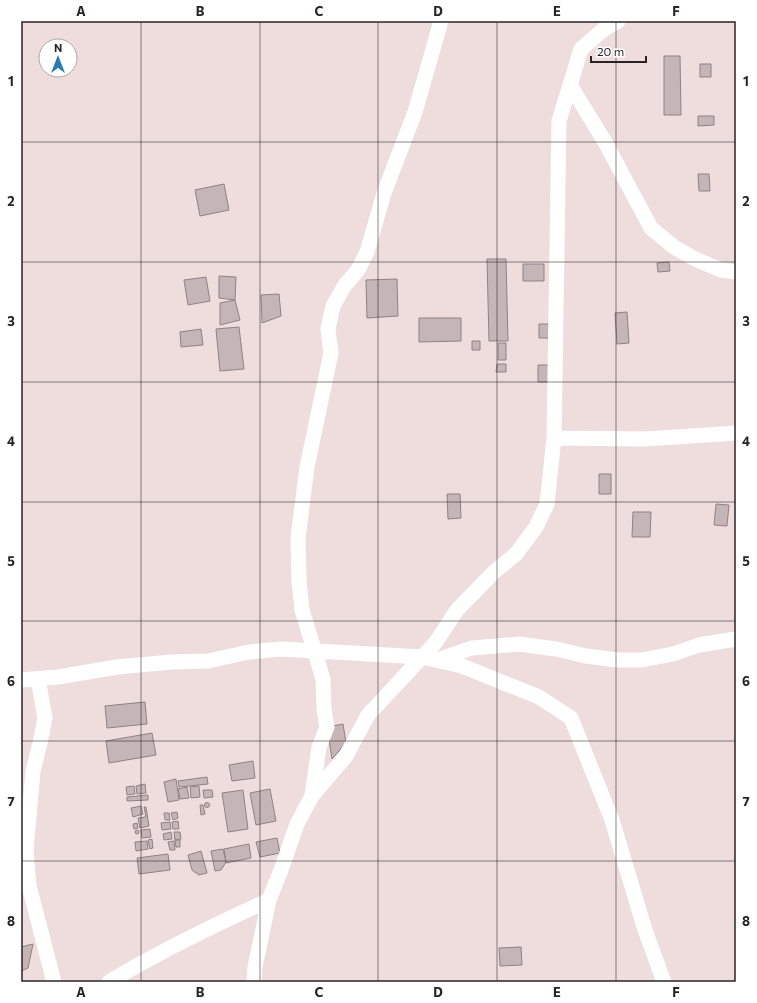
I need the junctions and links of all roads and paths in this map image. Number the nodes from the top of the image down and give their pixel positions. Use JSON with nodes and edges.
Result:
{"nodes":[{"id":1,"x":441,"y":21,"type":"edge"},
{"id":2,"x":618,"y":21,"type":"edge"},
{"id":3,"x":570,"y":85,"type":"junction"},
{"id":4,"x":736,"y":272,"type":"edge"},
{"id":5,"x":736,"y":433,"type":"edge"},
{"id":6,"x":554,"y":438,"type":"junction"},
{"id":7,"x":736,"y":638,"type":"edge"},
{"id":8,"x":315,"y":652,"type":"junction"},
{"id":9,"x":429,"y":659,"type":"junction"},
{"id":10,"x":38,"y":679,"type":"junction"},
{"id":11,"x":21,"y":680,"type":"edge"},
{"id":12,"x":312,"y":796,"type":"junction"},
{"id":13,"x":269,"y":900,"type":"junction"},
{"id":14,"x":54,"y":982,"type":"edge"},
{"id":15,"x":110,"y":982,"type":"edge"},
{"id":16,"x":254,"y":982,"type":"edge"},
{"id":17,"x":664,"y":982,"type":"edge"}],
"edges":[{"from":1,"to":8,"type":"street"},
{"from":2,"to":3,"type":"street"},
{"from":3,"to":4,"type":"street"},
{"from":3,"to":6,"type":"street"},
{"from":5,"to":6,"type":"street"},
{"from":6,"to":9,"type":"street"},
{"from":7,"to":9,"type":"street"},
{"from":8,"to":9,"type":"street"},
{"from":8,"to":10,"type":"street"},
{"from":8,"to":12,"type":"street"},
{"from":9,"to":12,"type":"street"},
{"from":9,"to":17,"type":"street"},
{"from":10,"to":11,"type":"street"},
{"from":10,"to":14,"type":"street"},
{"from":12,"to":13,"type":"street"},
{"from":13,"to":15,"type":"street"},
{"from":13,"to":16,"type":"street"}]}
